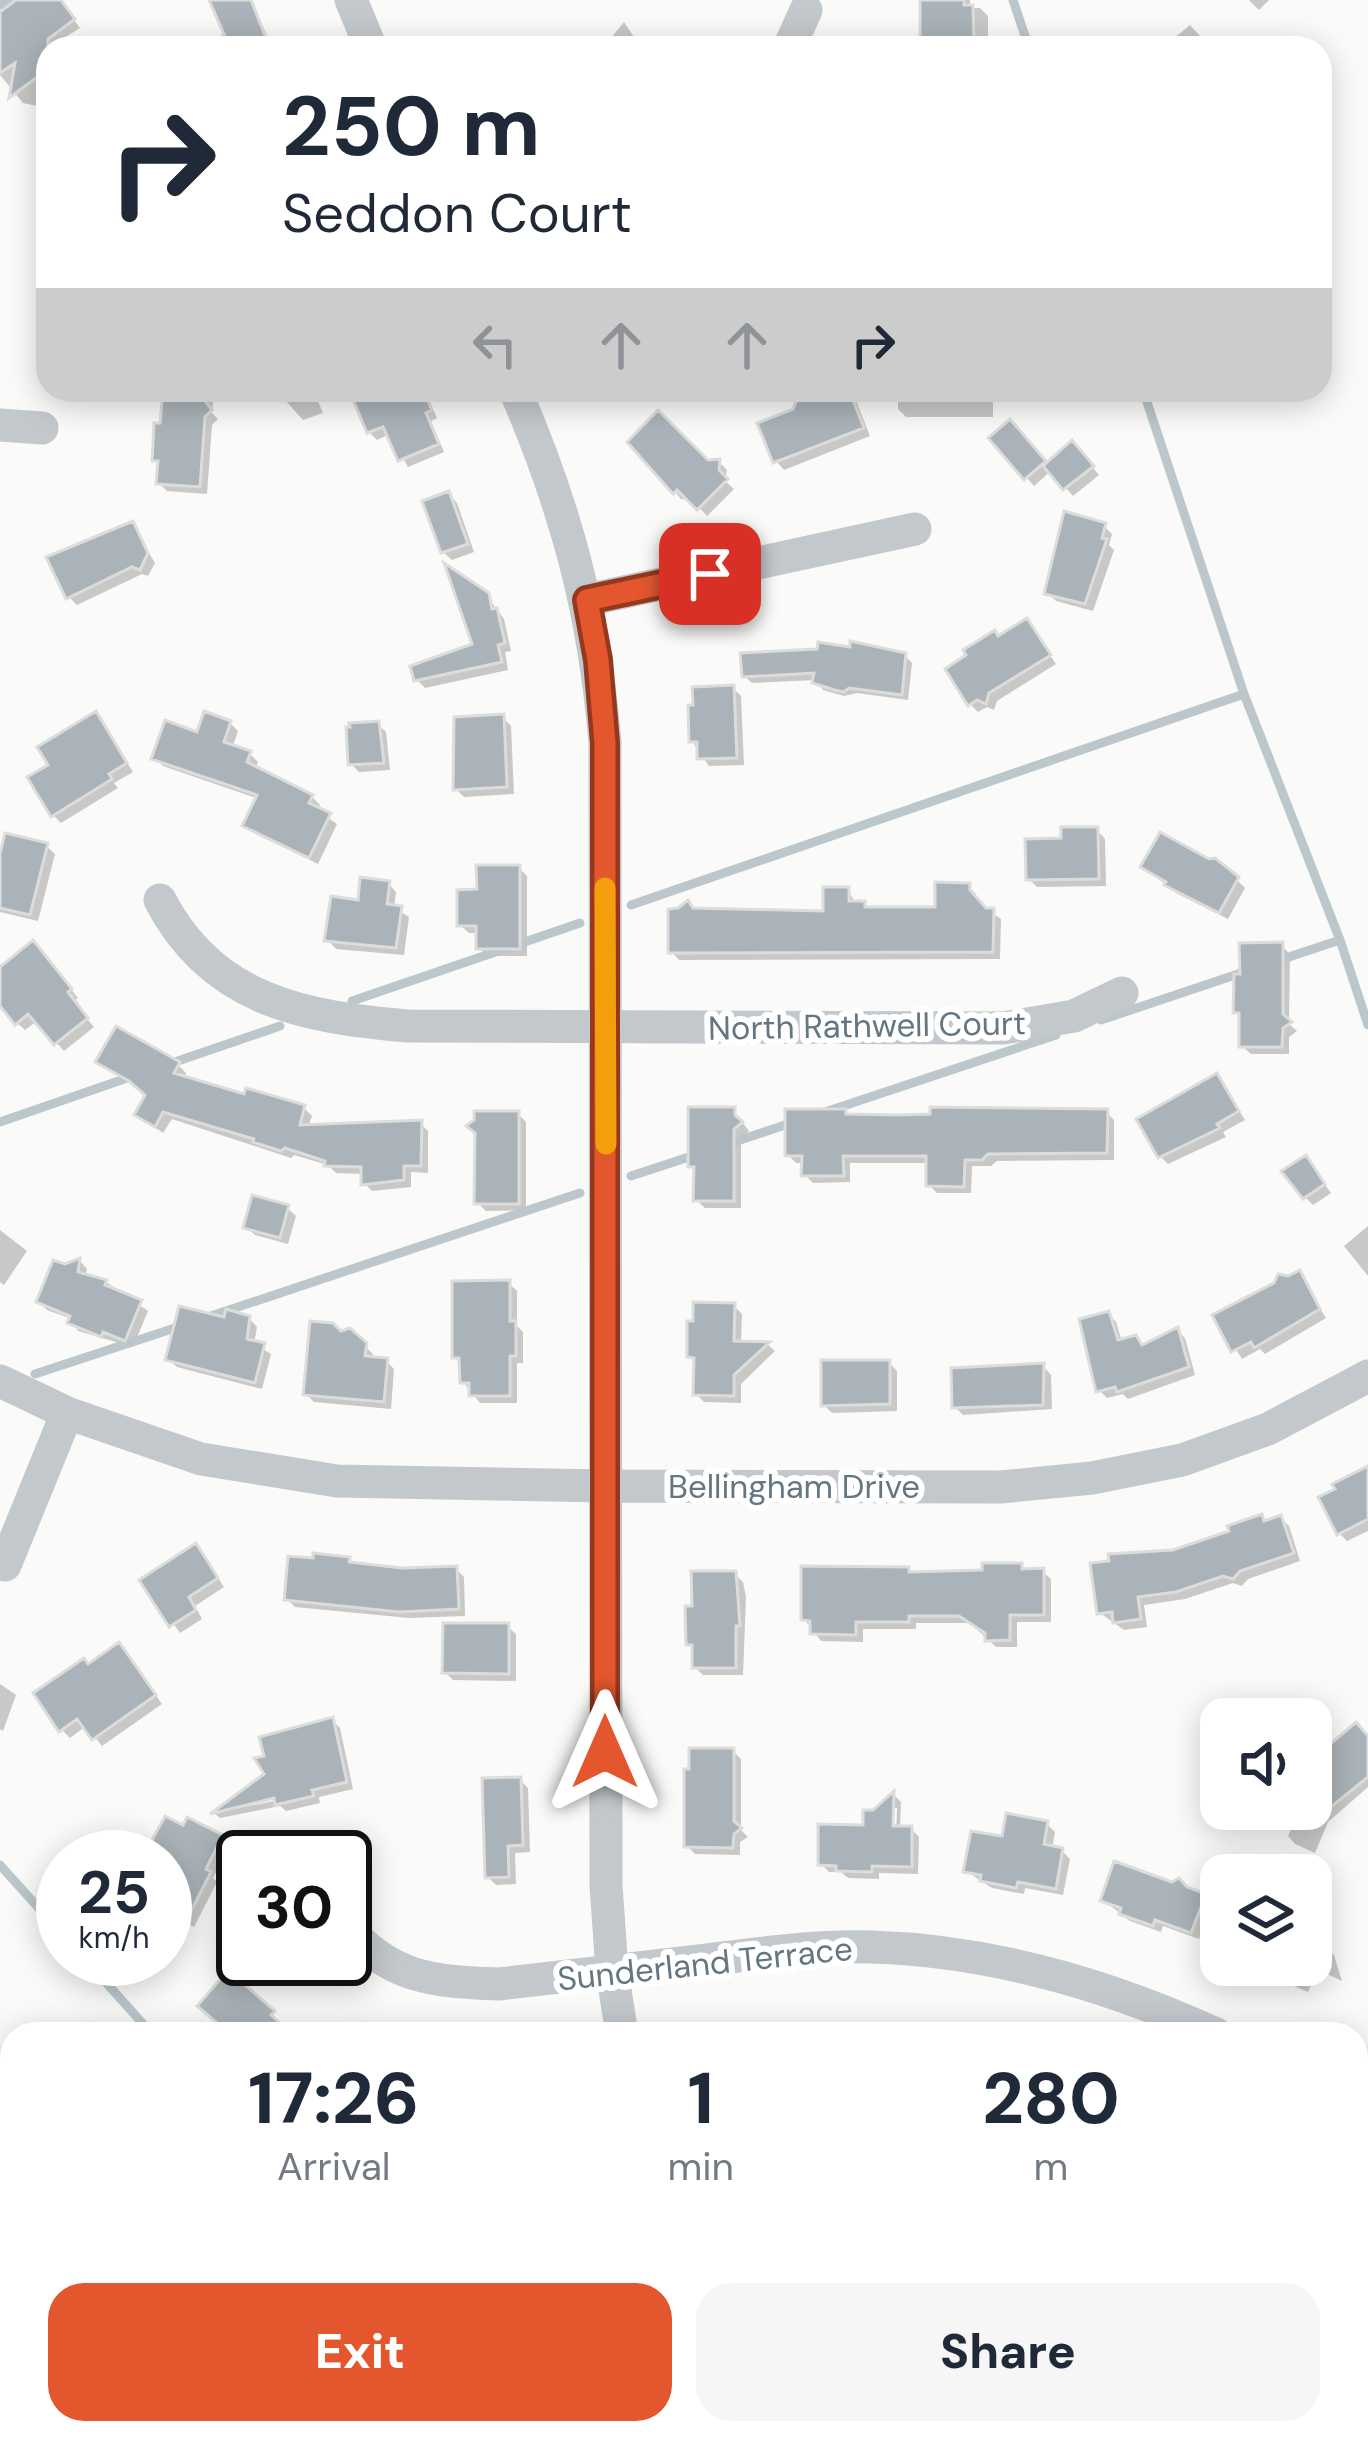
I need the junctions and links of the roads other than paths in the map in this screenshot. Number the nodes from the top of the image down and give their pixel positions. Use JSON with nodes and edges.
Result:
{"nodes":[{"id":1,"x":351,"y":0,"type":"edge"},
{"id":2,"x":806,"y":10,"type":"dead end"},
{"id":3,"x":366,"y":36,"type":"edge"},
{"id":4,"x":794,"y":36,"type":"edge"},
{"id":5,"x":520,"y":402,"type":"edge"},
{"id":6,"x":0,"y":425,"type":"edge"},
{"id":7,"x":42,"y":428,"type":"dead end"},
{"id":8,"x":915,"y":530,"type":"dead end"},
{"id":9,"x":587,"y":600,"type":"junction"},
{"id":10,"x":160,"y":900,"type":"dead end"},
{"id":11,"x":1122,"y":993,"type":"dead end"},
{"id":12,"x":606,"y":1028,"type":"junction"},
{"id":13,"x":1368,"y":1376,"type":"edge"},
{"id":14,"x":0,"y":1382,"type":"edge"},
{"id":15,"x":68,"y":1413,"type":"junction"},
{"id":16,"x":604,"y":1486,"type":"junction"},
{"id":17,"x":5,"y":1565,"type":"dead end"},
{"id":18,"x":372,"y":1953,"type":"edge"},
{"id":19,"x":612,"y":1971,"type":"junction"},
{"id":20,"x":620,"y":2022,"type":"edge"},
{"id":21,"x":1188,"y":2022,"type":"edge"}],
"edges":[{"from":1,"to":3,"type":"street"},
{"from":2,"to":4,"type":"street"},
{"from":5,"to":9,"type":"street"},
{"from":6,"to":7,"type":"street"},
{"from":8,"to":9,"type":"street"},
{"from":9,"to":12,"type":"street"},
{"from":10,"to":12,"type":"street","name":"North Rathwell Court"},
{"from":11,"to":12,"type":"street","name":"North Rathwell Court"},
{"from":12,"to":16,"type":"street"},
{"from":13,"to":16,"type":"street","name":"Bellingham Drive"},
{"from":14,"to":15,"type":"street","name":"Bellingham Drive"},
{"from":15,"to":16,"type":"street","name":"Bellingham Drive"},
{"from":15,"to":17,"type":"street"},
{"from":16,"to":19,"type":"street"},
{"from":18,"to":19,"type":"street","name":"Sunderland Terrace"},
{"from":19,"to":20,"type":"street"},
{"from":19,"to":21,"type":"street","name":"Sunderland Terrace"}]}
